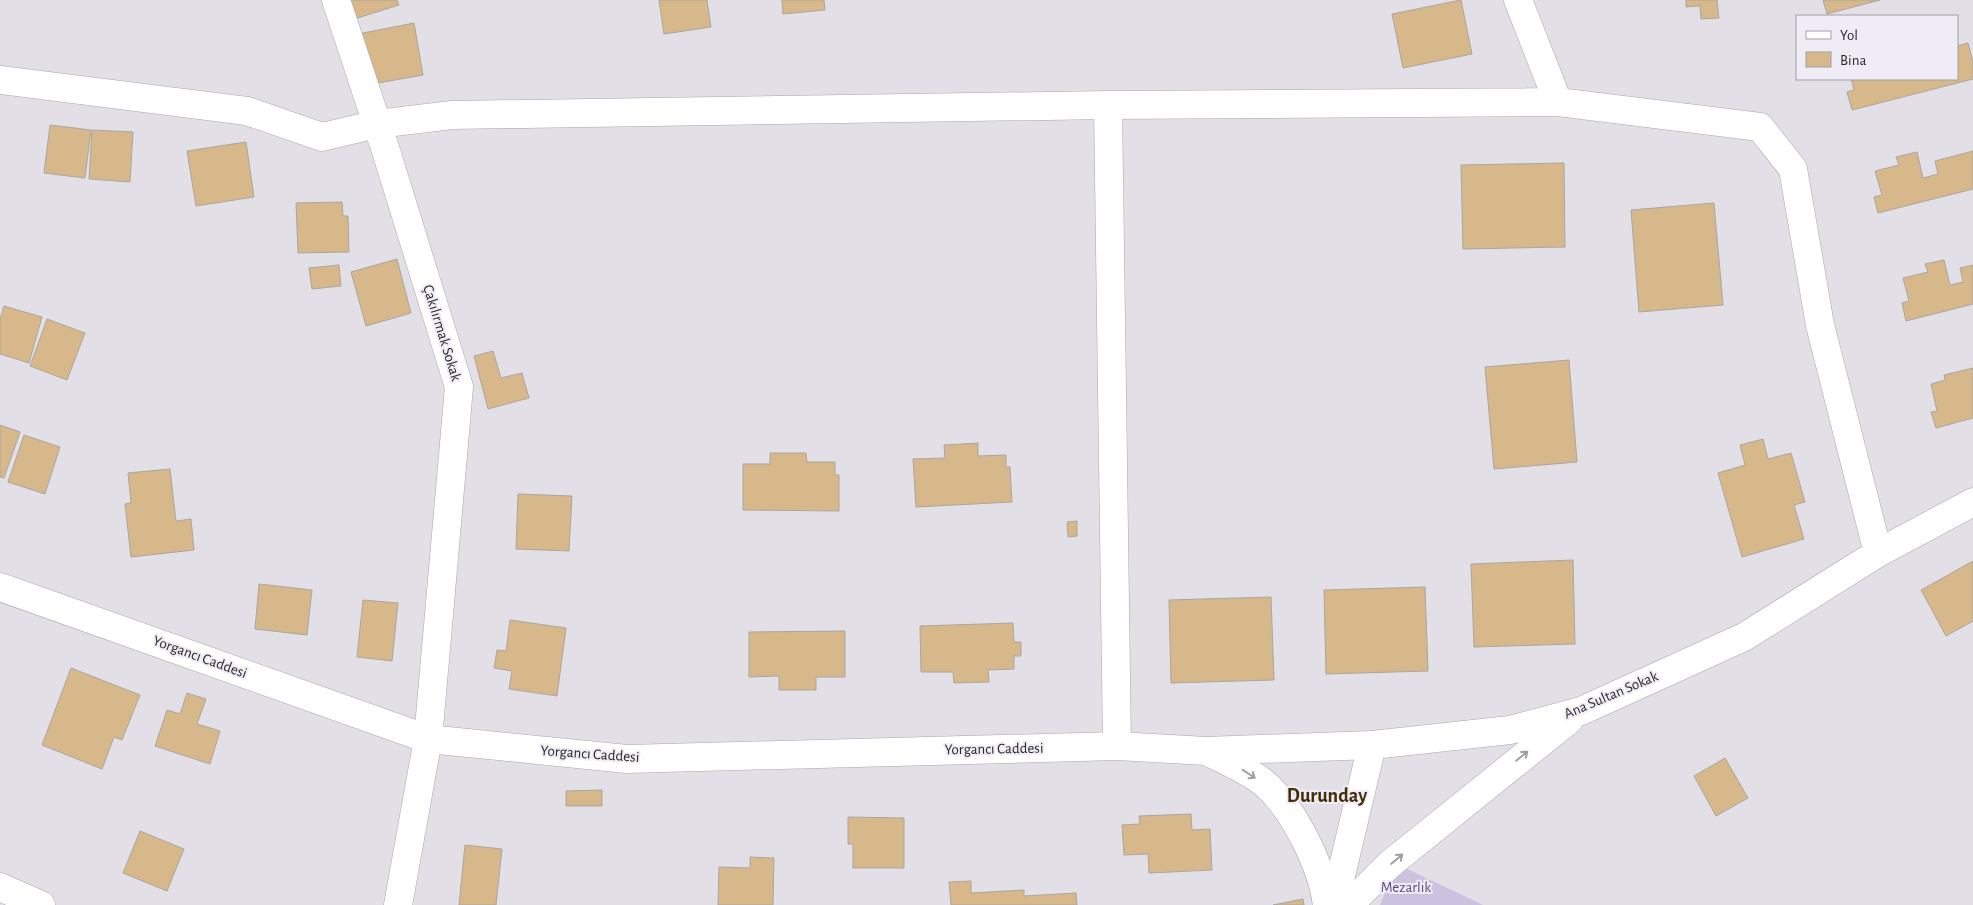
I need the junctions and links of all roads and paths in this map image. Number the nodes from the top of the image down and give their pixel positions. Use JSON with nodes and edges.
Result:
{"nodes":[{"id":1,"x":336,"y":0,"type":"edge"},
{"id":2,"x":1518,"y":0,"type":"edge"},
{"id":3,"x":0,"y":80,"type":"edge"},
{"id":4,"x":1558,"y":102,"type":"junction"},
{"id":5,"x":1108,"y":105,"type":"junction"},
{"id":6,"x":378,"y":124,"type":"junction"},
{"id":7,"x":1973,"y":502,"type":"edge"},
{"id":8,"x":1878,"y":553,"type":"junction"},
{"id":9,"x":0,"y":586,"type":"edge"},
{"id":10,"x":1581,"y":711,"type":"junction"},
{"id":11,"x":428,"y":739,"type":"junction"},
{"id":12,"x":1372,"y":745,"type":"junction"},
{"id":13,"x":1117,"y":746,"type":"junction"},
{"id":14,"x":1206,"y":751,"type":"junction"},
{"id":15,"x":0,"y":887,"type":"edge"},
{"id":16,"x":41,"y":905,"type":"edge"},
{"id":17,"x":398,"y":905,"type":"edge"},
{"id":18,"x":1327,"y":905,"type":"edge"},
{"id":19,"x":1334,"y":905,"type":"edge"},
{"id":20,"x":1349,"y":905,"type":"edge"}],
"edges":[{"from":1,"to":6,"type":"street","name":"Çakılırmak Sokak"},
{"from":2,"to":4,"type":"street"},
{"from":3,"to":6,"type":"street"},
{"from":4,"to":5,"type":"street"},
{"from":4,"to":8,"type":"street"},
{"from":5,"to":6,"type":"street"},
{"from":5,"to":13,"type":"street"},
{"from":6,"to":11,"type":"street","name":"Çakılırmak Sokak"},
{"from":7,"to":8,"type":"street","name":"Ana Sultan Sokak"},
{"from":8,"to":10,"type":"street","name":"Ana Sultan Sokak"},
{"from":9,"to":11,"type":"street","name":"Yorgancı Caddesi"},
{"from":10,"to":12,"type":"street","name":"Ana Sultan Sokak"},
{"from":20,"to":10,"type":"street","one_way":true},
{"from":11,"to":13,"type":"street","name":"Yorgancı Caddesi"},
{"from":11,"to":17,"type":"street","name":"Çakılırmak Sokak"},
{"from":12,"to":14,"type":"street","name":"Ana Sultan Sokak"},
{"from":12,"to":19,"type":"street"},
{"from":13,"to":14,"type":"street","name":"Yorgancı Caddesi"},
{"from":14,"to":18,"type":"street","one_way":true},
{"from":15,"to":16,"type":"street"}]}
